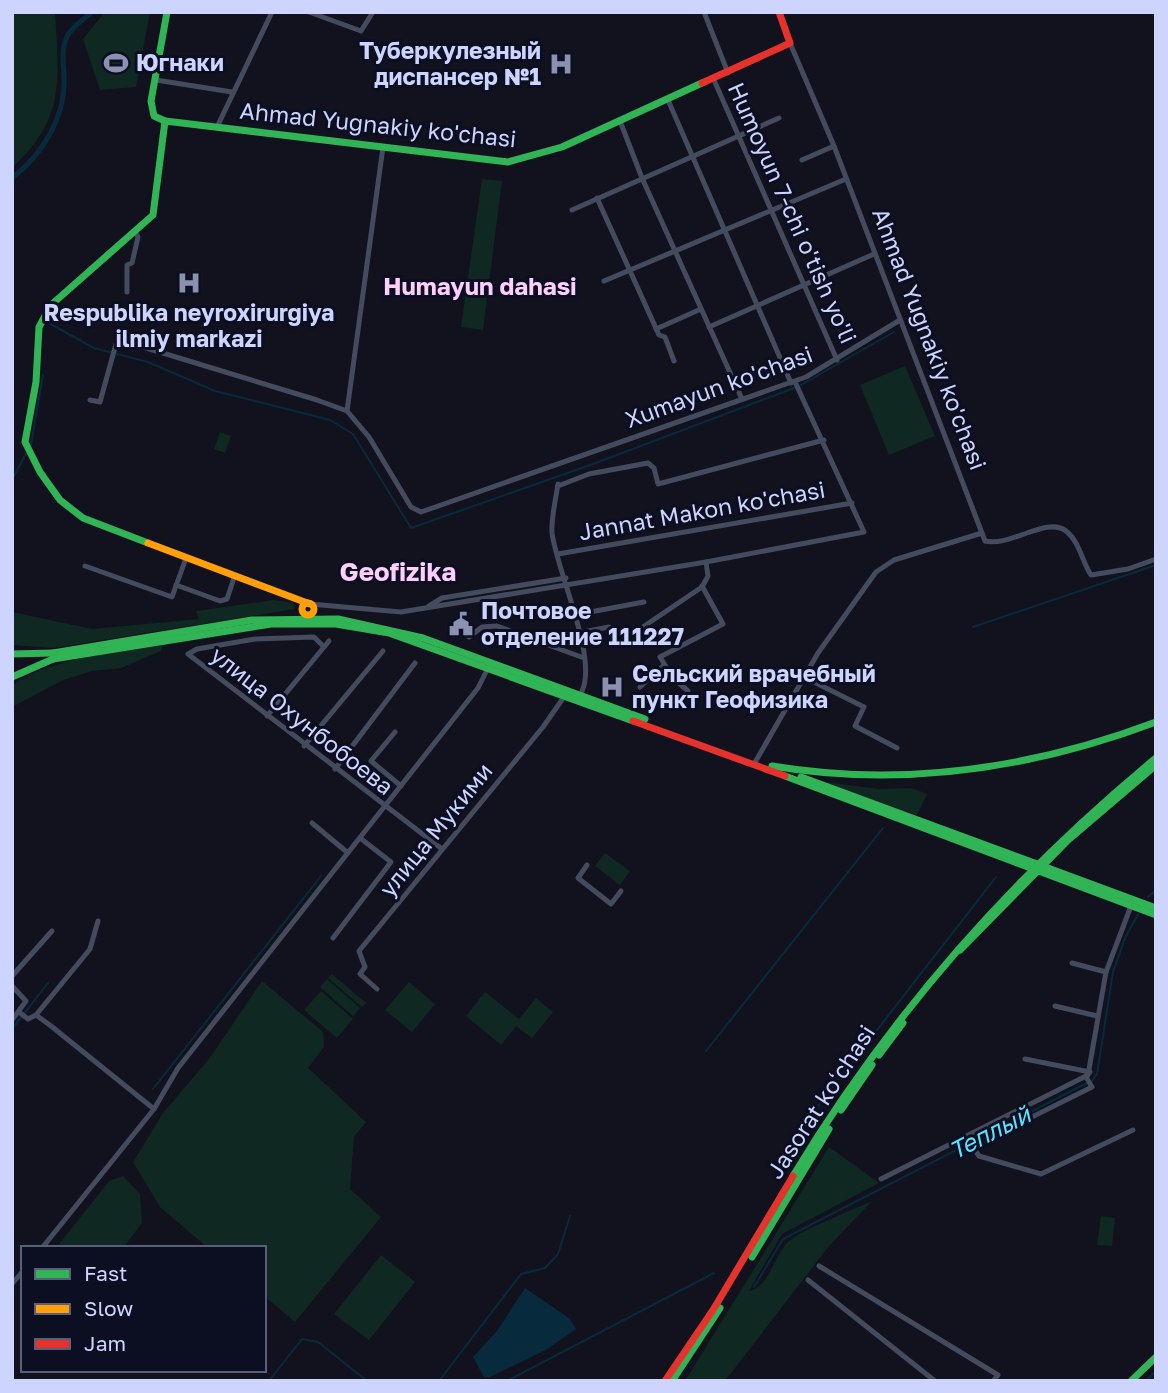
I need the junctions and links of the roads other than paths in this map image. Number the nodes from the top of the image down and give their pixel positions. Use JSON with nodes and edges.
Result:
{"nodes":[{"id":1,"x":166,"y":12,"type":"edge"},
{"id":2,"x":272,"y":12,"type":"edge"},
{"id":3,"x":309,"y":12,"type":"edge"},
{"id":4,"x":373,"y":12,"type":"edge"},
{"id":5,"x":704,"y":12,"type":"edge"},
{"id":6,"x":779,"y":12,"type":"edge"},
{"id":7,"x":790,"y":43,"type":"junction"},
{"id":8,"x":728,"y":74,"type":"junction"},
{"id":9,"x":156,"y":80,"type":"junction"},
{"id":10,"x":714,"y":80,"type":"junction"},
{"id":11,"x":232,"y":92,"type":"junction"},
{"id":12,"x":668,"y":100,"type":"junction"},
{"id":13,"x":779,"y":118,"type":"dead end"},
{"id":14,"x":165,"y":121,"type":"junction"},
{"id":15,"x":620,"y":121,"type":"junction"},
{"id":16,"x":218,"y":127,"type":"junction"},
{"id":17,"x":738,"y":135,"type":"junction"},
{"id":18,"x":834,"y":146,"type":"junction"},
{"id":19,"x":383,"y":147,"type":"junction"},
{"id":20,"x":690,"y":156,"type":"junction"},
{"id":21,"x":802,"y":160,"type":"dead end"},
{"id":22,"x":642,"y":178,"type":"junction"},
{"id":23,"x":846,"y":179,"type":"junction"},
{"id":24,"x":597,"y":198,"type":"junction"},
{"id":25,"x":572,"y":210,"type":"dead end"},
{"id":26,"x":770,"y":211,"type":"junction"},
{"id":27,"x":135,"y":231,"type":"junction"},
{"id":28,"x":724,"y":232,"type":"junction"},
{"id":29,"x":676,"y":252,"type":"junction"},
{"id":30,"x":874,"y":254,"type":"junction"},
{"id":31,"x":629,"y":271,"type":"junction"},
{"id":32,"x":604,"y":281,"type":"dead end"},
{"id":33,"x":803,"y":286,"type":"junction"},
{"id":34,"x":127,"y":292,"type":"dead end"},
{"id":35,"x":757,"y":306,"type":"junction"},
{"id":36,"x":701,"y":309,"type":"junction"},
{"id":37,"x":900,"y":320,"type":"junction"},
{"id":38,"x":709,"y":327,"type":"junction"},
{"id":39,"x":656,"y":329,"type":"junction"},
{"id":40,"x":837,"y":360,"type":"junction"},
{"id":41,"x":674,"y":361,"type":"dead end"},
{"id":42,"x":793,"y":382,"type":"junction"},
{"id":43,"x":742,"y":399,"type":"junction"},
{"id":44,"x":90,"y":400,"type":"dead end"},
{"id":45,"x":346,"y":411,"type":"junction"},
{"id":46,"x":824,"y":440,"type":"junction"},
{"id":47,"x":852,"y":503,"type":"junction"},
{"id":48,"x":982,"y":533,"type":"junction"},
{"id":49,"x":558,"y":554,"type":"junction"},
{"id":50,"x":186,"y":558,"type":"junction"},
{"id":51,"x":1156,"y":559,"type":"edge"},
{"id":52,"x":706,"y":562,"type":"junction"},
{"id":53,"x":85,"y":566,"type":"dead end"},
{"id":54,"x":235,"y":575,"type":"junction"},
{"id":55,"x":567,"y":581,"type":"junction"},
{"id":56,"x":177,"y":585,"type":"junction"},
{"id":57,"x":702,"y":586,"type":"junction"},
{"id":58,"x":644,"y":602,"type":"dead end"},
{"id":59,"x":308,"y":615,"type":"junction"},
{"id":60,"x":574,"y":615,"type":"junction"},
{"id":61,"x":579,"y":633,"type":"junction"},
{"id":62,"x":469,"y":637,"type":"dead end"},
{"id":63,"x":329,"y":641,"type":"dead end"},
{"id":64,"x":324,"y":647,"type":"junction"},
{"id":65,"x":383,"y":651,"type":"dead end"},
{"id":66,"x":12,"y":653,"type":"edge"},
{"id":67,"x":53,"y":656,"type":"junction"},
{"id":68,"x":584,"y":658,"type":"junction"},
{"id":69,"x":415,"y":663,"type":"dead end"},
{"id":70,"x":491,"y":665,"type":"junction"},
{"id":71,"x":663,"y":666,"type":"junction"},
{"id":72,"x":12,"y":677,"type":"edge"},
{"id":73,"x":804,"y":677,"type":"junction"},
{"id":74,"x":640,"y":687,"type":"dead end"},
{"id":75,"x":582,"y":691,"type":"dead end"},
{"id":76,"x":688,"y":691,"type":"dead end"},
{"id":77,"x":566,"y":693,"type":"junction"},
{"id":78,"x":267,"y":716,"type":"junction"},
{"id":79,"x":1156,"y":722,"type":"edge"},
{"id":80,"x":395,"y":732,"type":"dead end"},
{"id":81,"x":304,"y":746,"type":"junction"},
{"id":82,"x":897,"y":748,"type":"dead end"},
{"id":83,"x":1156,"y":758,"type":"edge"},
{"id":84,"x":755,"y":763,"type":"junction"},
{"id":85,"x":1156,"y":765,"type":"edge"},
{"id":86,"x":772,"y":766,"type":"junction"},
{"id":87,"x":335,"y":769,"type":"junction"},
{"id":88,"x":401,"y":786,"type":"junction"},
{"id":89,"x":384,"y":807,"type":"junction"},
{"id":90,"x":312,"y":823,"type":"dead end"},
{"id":91,"x":360,"y":838,"type":"junction"},
{"id":92,"x":442,"y":849,"type":"junction"},
{"id":93,"x":348,"y":853,"type":"junction"},
{"id":94,"x":587,"y":864,"type":"dead end"},
{"id":95,"x":1036,"y":867,"type":"junction"},
{"id":96,"x":621,"y":891,"type":"dead end"},
{"id":97,"x":1131,"y":906,"type":"junction"},
{"id":98,"x":1156,"y":908,"type":"edge"},
{"id":99,"x":1156,"y":915,"type":"edge"},
{"id":100,"x":98,"y":921,"type":"dead end"},
{"id":101,"x":52,"y":931,"type":"dead end"},
{"id":102,"x":332,"y":938,"type":"dead end"},
{"id":103,"x":1072,"y":963,"type":"dead end"},
{"id":104,"x":1106,"y":972,"type":"junction"},
{"id":105,"x":12,"y":976,"type":"edge"},
{"id":106,"x":12,"y":986,"type":"edge"},
{"id":107,"x":377,"y":989,"type":"dead end"},
{"id":108,"x":1055,"y":1006,"type":"dead end"},
{"id":109,"x":19,"y":1012,"type":"junction"},
{"id":110,"x":36,"y":1015,"type":"junction"},
{"id":111,"x":1097,"y":1016,"type":"junction"},
{"id":112,"x":12,"y":1020,"type":"edge"},
{"id":113,"x":1025,"y":1059,"type":"dead end"},
{"id":114,"x":1089,"y":1079,"type":"junction"},
{"id":115,"x":154,"y":1109,"type":"junction"},
{"id":116,"x":1133,"y":1130,"type":"dead end"},
{"id":117,"x":881,"y":1180,"type":"dead end"},
{"id":118,"x":44,"y":1246,"type":"edge"},
{"id":119,"x":819,"y":1266,"type":"dead end"},
{"id":120,"x":808,"y":1279,"type":"dead end"},
{"id":121,"x":1156,"y":1357,"type":"edge"},
{"id":122,"x":1152,"y":1367,"type":"edge"},
{"id":123,"x":666,"y":1381,"type":"edge"},
{"id":124,"x":672,"y":1381,"type":"edge"},
{"id":125,"x":935,"y":1381,"type":"edge"},
{"id":126,"x":993,"y":1381,"type":"edge"},
{"id":127,"x":1131,"y":1381,"type":"edge"}],
"edges":[{"from":1,"to":9,"type":"main road"},
{"from":2,"to":11,"type":"street"},
{"from":3,"to":4,"type":"street"},
{"from":5,"to":8,"type":"street"},
{"from":6,"to":7,"type":"main road","name":"Ahmad Yugnakiy ko'chasi"},
{"from":7,"to":8,"type":"main road","name":"Ahmad Yugnakiy ko'chasi"},
{"from":7,"to":18,"type":"street","name":"Ahmad Yugnakiy ko'chasi"},
{"from":8,"to":10,"type":"main road","name":"Ahmad Yugnakiy ko'chasi"},
{"from":9,"to":11,"type":"street"},
{"from":9,"to":14,"type":"main road","name":"Ahmad Yugnakiy ko'chasi"},
{"from":10,"to":12,"type":"main road","name":"Ahmad Yugnakiy ko'chasi"},
{"from":10,"to":17,"type":"street","name":"Humoyun 7-chi o'tish yo'li"},
{"from":11,"to":16,"type":"street"},
{"from":12,"to":15,"type":"main road","name":"Ahmad Yugnakiy ko'chasi"},
{"from":12,"to":20,"type":"street"},
{"from":13,"to":17,"type":"street"},
{"from":14,"to":16,"type":"main road","name":"Ahmad Yugnakiy ko'chasi"},
{"from":14,"to":27,"type":"main road"},
{"from":15,"to":19,"type":"main road","name":"Ahmad Yugnakiy ko'chasi"},
{"from":15,"to":22,"type":"street"},
{"from":16,"to":19,"type":"main road","name":"Ahmad Yugnakiy ko'chasi"},
{"from":17,"to":20,"type":"street"},
{"from":17,"to":26,"type":"street","name":"Humoyun 7-chi o'tish yo'li"},
{"from":18,"to":21,"type":"street"},
{"from":18,"to":23,"type":"street","name":"Ahmad Yugnakiy ko'chasi"},
{"from":19,"to":45,"type":"street"},
{"from":20,"to":22,"type":"street"},
{"from":20,"to":28,"type":"street"},
{"from":22,"to":24,"type":"street"},
{"from":22,"to":29,"type":"street"},
{"from":23,"to":26,"type":"street"},
{"from":23,"to":30,"type":"street","name":"Ahmad Yugnakiy ko'chasi"},
{"from":24,"to":25,"type":"street"},
{"from":24,"to":31,"type":"street"},
{"from":26,"to":28,"type":"street"},
{"from":26,"to":33,"type":"street","name":"Humoyun 7-chi o'tish yo'li"},
{"from":27,"to":34,"type":"street"},
{"from":27,"to":50,"type":"main road"},
{"from":28,"to":29,"type":"street"},
{"from":28,"to":35,"type":"street"},
{"from":29,"to":31,"type":"street"},
{"from":29,"to":36,"type":"street"},
{"from":30,"to":33,"type":"street"},
{"from":30,"to":37,"type":"street","name":"Ahmad Yugnakiy ko'chasi"},
{"from":31,"to":32,"type":"street"},
{"from":31,"to":39,"type":"street"},
{"from":33,"to":35,"type":"street"},
{"from":33,"to":40,"type":"street","name":"Humoyun 7-chi o'tish yo'li"},
{"from":35,"to":38,"type":"street"},
{"from":35,"to":42,"type":"street"},
{"from":36,"to":38,"type":"street"},
{"from":36,"to":39,"type":"street"},
{"from":37,"to":40,"type":"street","name":"Xumayun ko'chasi"},
{"from":37,"to":48,"type":"street","name":"Ahmad Yugnakiy ko'chasi"},
{"from":38,"to":43,"type":"street"},
{"from":39,"to":41,"type":"street"},
{"from":40,"to":42,"type":"street","name":"Xumayun ko'chasi"},
{"from":42,"to":43,"type":"street","name":"Xumayun ko'chasi"},
{"from":42,"to":46,"type":"street"},
{"from":43,"to":45,"type":"street","name":"Xumayun ko'chasi"},
{"from":44,"to":45,"type":"street"},
{"from":46,"to":47,"type":"street"},
{"from":46,"to":49,"type":"street"},
{"from":47,"to":49,"type":"street","name":"Jannat Makon ko'chasi"},
{"from":47,"to":52,"type":"street"},
{"from":48,"to":51,"type":"street"},
{"from":48,"to":73,"type":"street"},
{"from":49,"to":55,"type":"street"},
{"from":50,"to":54,"type":"main road"},
{"from":50,"to":56,"type":"street"},
{"from":52,"to":55,"type":"street"},
{"from":52,"to":57,"type":"street"},
{"from":53,"to":56,"type":"street"},
{"from":54,"to":56,"type":"street"},
{"from":54,"to":59,"type":"main road"},
{"from":55,"to":59,"type":"street"},
{"from":55,"to":60,"type":"street"},
{"from":57,"to":61,"type":"street"},
{"from":57,"to":71,"type":"street"},
{"from":58,"to":60,"type":"street"},
{"from":59,"to":67,"type":"main road"},
{"from":59,"to":70,"type":"main road"},
{"from":60,"to":61,"type":"street"},
{"from":61,"to":68,"type":"street"},
{"from":62,"to":68,"type":"street"},
{"from":63,"to":64,"type":"street"},
{"from":64,"to":78,"type":"street"},
{"from":64,"to":78,"type":"street","name":"улица Охунбобоева"},
{"from":65,"to":81,"type":"street"},
{"from":66,"to":67,"type":"main road"},
{"from":67,"to":72,"type":"main road"},
{"from":68,"to":75,"type":"street"},
{"from":69,"to":87,"type":"street"},
{"from":70,"to":77,"type":"main road"},
{"from":70,"to":88,"type":"street"},
{"from":71,"to":74,"type":"street"},
{"from":71,"to":76,"type":"street"},
{"from":73,"to":82,"type":"street"},
{"from":73,"to":84,"type":"street"},
{"from":77,"to":84,"type":"main road"},
{"from":77,"to":92,"type":"street","name":"улица Мукими"},
{"from":78,"to":81,"type":"street","name":"улица Охунбобоева"},
{"from":79,"to":86,"type":"main road"},
{"from":80,"to":88,"type":"street"},
{"from":81,"to":87,"type":"street","name":"улица Охунбобоева"},
{"from":83,"to":95,"type":"main road"},
{"from":84,"to":86,"type":"main road"},
{"from":84,"to":95,"type":"main road"},
{"from":85,"to":95,"type":"main road"},
{"from":86,"to":95,"type":"main road"},
{"from":87,"to":89,"type":"street","name":"улица Охунбобоева"},
{"from":88,"to":89,"type":"street"},
{"from":89,"to":91,"type":"street"},
{"from":89,"to":92,"type":"street","name":"улица Охунбобоева"},
{"from":90,"to":93,"type":"street"},
{"from":91,"to":93,"type":"street"},
{"from":91,"to":102,"type":"street"},
{"from":92,"to":107,"type":"street","name":"улица Мукими"},
{"from":93,"to":115,"type":"street"},
{"from":94,"to":96,"type":"street"},
{"from":95,"to":97,"type":"main road"},
{"from":95,"to":98,"type":"main road"},
{"from":95,"to":123,"type":"main road","name":"Jasorat koʻchasi"},
{"from":95,"to":124,"type":"main road","name":"Jasorat koʻchasi"},
{"from":97,"to":99,"type":"main road"},
{"from":97,"to":104,"type":"street"},
{"from":100,"to":110,"type":"street"},
{"from":101,"to":105,"type":"street"},
{"from":103,"to":104,"type":"street"},
{"from":104,"to":111,"type":"street"},
{"from":106,"to":109,"type":"street"},
{"from":108,"to":111,"type":"street"},
{"from":109,"to":110,"type":"street"},
{"from":109,"to":112,"type":"street"},
{"from":110,"to":115,"type":"street"},
{"from":111,"to":114,"type":"street"},
{"from":113,"to":114,"type":"street"},
{"from":114,"to":116,"type":"street"},
{"from":114,"to":117,"type":"street"},
{"from":115,"to":118,"type":"street"},
{"from":119,"to":126,"type":"street"},
{"from":120,"to":125,"type":"street"},
{"from":121,"to":122,"type":"main road"},
{"from":122,"to":127,"type":"main road"}]}
